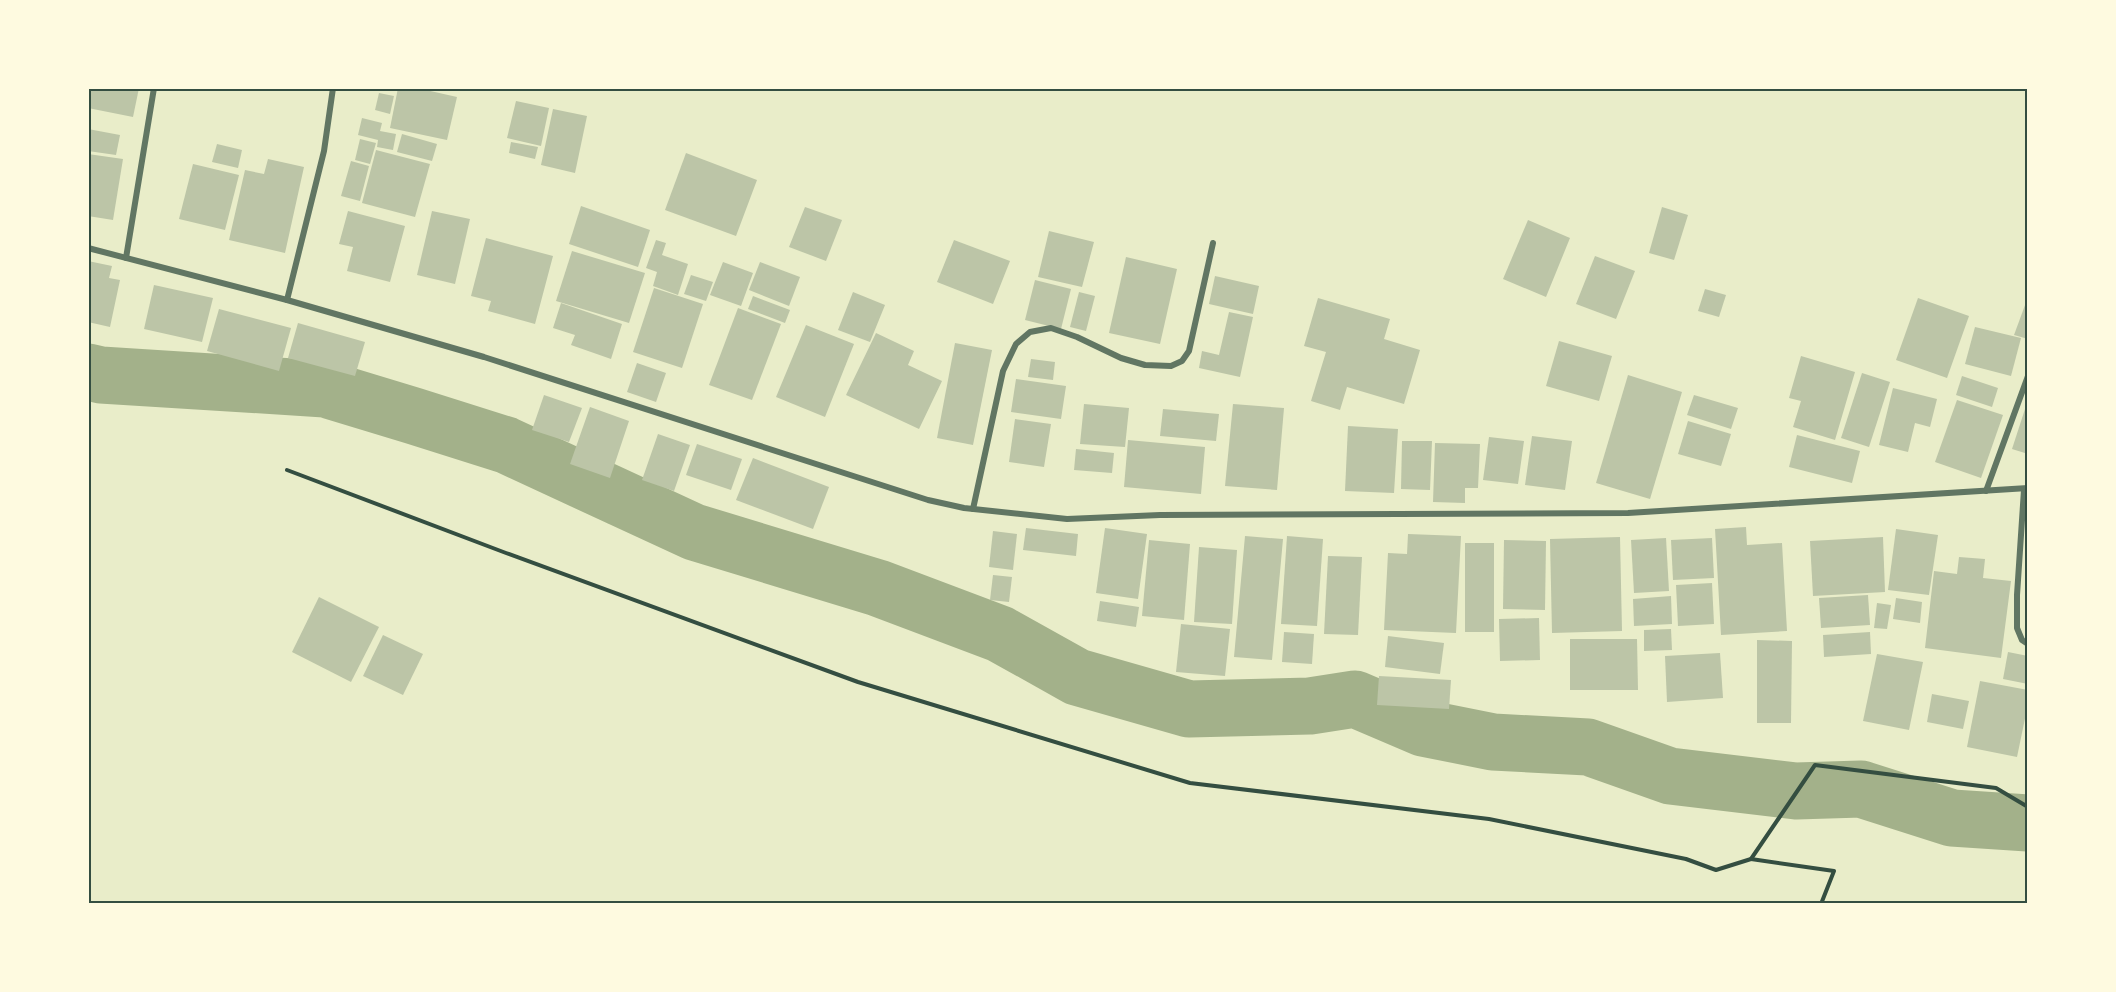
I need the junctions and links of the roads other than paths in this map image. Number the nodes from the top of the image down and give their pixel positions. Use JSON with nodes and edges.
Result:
{"nodes":[{"id":1,"x":154,"y":88,"type":"edge"},
{"id":2,"x":333,"y":88,"type":"edge"},
{"id":3,"x":1213,"y":243,"type":"dead end"},
{"id":4,"x":88,"y":248,"type":"edge"},
{"id":5,"x":126,"y":258,"type":"junction"},
{"id":6,"x":287,"y":300,"type":"junction"},
{"id":7,"x":2028,"y":376,"type":"edge"},
{"id":8,"x":2026,"y":489,"type":"edge"},
{"id":9,"x":1986,"y":491,"type":"junction"},
{"id":10,"x":973,"y":509,"type":"junction"},
{"id":11,"x":2028,"y":644,"type":"edge"}],
"edges":[{"from":1,"to":5,"type":"street"},
{"from":2,"to":6,"type":"street"},
{"from":3,"to":10,"type":"street"},
{"from":4,"to":5,"type":"street"},
{"from":5,"to":6,"type":"street"},
{"from":6,"to":10,"type":"street"},
{"from":7,"to":9,"type":"street"},
{"from":8,"to":9,"type":"street"},
{"from":8,"to":11,"type":"street"},
{"from":9,"to":10,"type":"street"}]}
